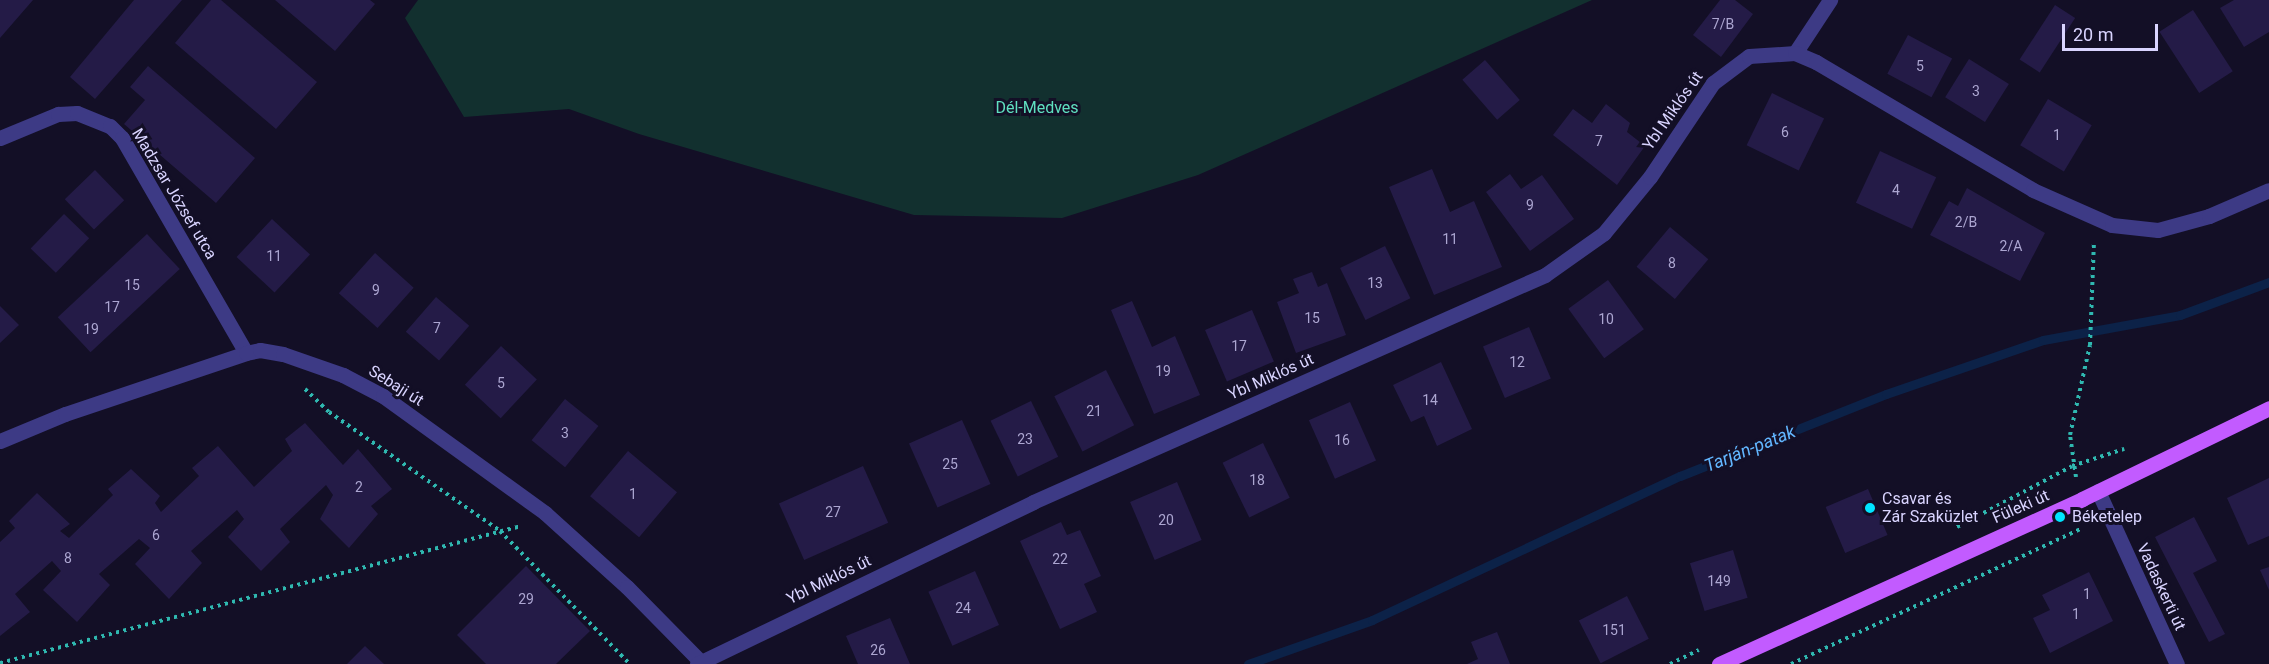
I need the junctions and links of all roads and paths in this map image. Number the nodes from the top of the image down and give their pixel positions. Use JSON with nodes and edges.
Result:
{"nodes":[{"id":1,"x":1830,"y":0,"type":"edge"},
{"id":2,"x":1795,"y":54,"type":"junction"},
{"id":3,"x":0,"y":138,"type":"edge"},
{"id":4,"x":2269,"y":190,"type":"edge"},
{"id":5,"x":2094,"y":220,"type":"junction"},
{"id":6,"x":246,"y":353,"type":"junction"},
{"id":7,"x":297,"y":381,"type":"dead end"},
{"id":8,"x":2269,"y":408,"type":"edge"},
{"id":9,"x":0,"y":441,"type":"edge"},
{"id":10,"x":2072,"y":466,"type":"dead end"},
{"id":11,"x":2098,"y":491,"type":"junction"},
{"id":12,"x":551,"y":518,"type":"junction"},
{"id":13,"x":2083,"y":528,"type":"dead end"},
{"id":14,"x":500,"y":531,"type":"junction"},
{"id":15,"x":0,"y":663,"type":"edge"},
{"id":16,"x":701,"y":663,"type":"edge"},
{"id":17,"x":630,"y":664,"type":"edge"},
{"id":18,"x":1719,"y":664,"type":"edge"},
{"id":19,"x":1791,"y":664,"type":"edge"},
{"id":20,"x":2177,"y":664,"type":"edge"}],
"edges":[{"from":1,"to":2,"type":"street"},
{"from":2,"to":5,"type":"street","name":"Ybl Miklós út"},
{"from":2,"to":16,"type":"street","name":"Ybl Miklós út"},
{"from":3,"to":6,"type":"street","name":"Madzsar József utca"},
{"from":4,"to":5,"type":"street","name":"Ybl Miklós út"},
{"from":5,"to":10,"type":"path"},
{"from":6,"to":9,"type":"street","name":"Sebaji út"},
{"from":6,"to":12,"type":"street","name":"Sebaji út"},
{"from":7,"to":14,"type":"path"},
{"from":8,"to":11,"type":"main road","name":"Füleki út"},
{"from":11,"to":18,"type":"main road","name":"Füleki út"},
{"from":11,"to":20,"type":"street","name":"Vadaskerti út"},
{"from":12,"to":14,"type":"path"},
{"from":12,"to":16,"type":"street","name":"Sebaji út"},
{"from":13,"to":19,"type":"path"},
{"from":14,"to":15,"type":"path"},
{"from":14,"to":17,"type":"path"}]}
